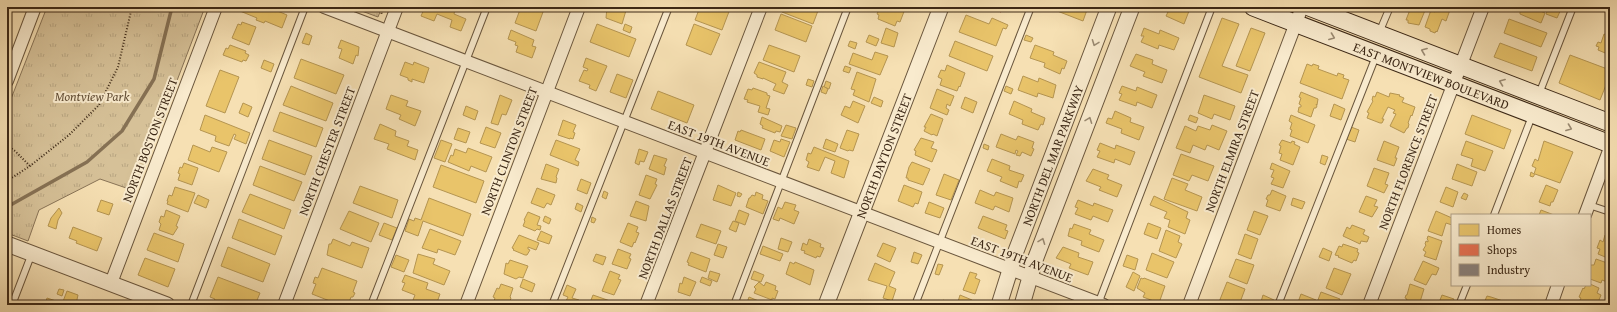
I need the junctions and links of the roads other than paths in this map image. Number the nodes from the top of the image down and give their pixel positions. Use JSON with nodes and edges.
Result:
{"nodes":[{"id":1,"x":35,"y":7,"type":"edge"},
{"id":2,"x":216,"y":7,"type":"edge"},
{"id":3,"x":305,"y":7,"type":"edge"},
{"id":4,"x":324,"y":7,"type":"edge"},
{"id":5,"x":397,"y":7,"type":"edge"},
{"id":6,"x":487,"y":7,"type":"edge"},
{"id":7,"x":579,"y":7,"type":"edge"},
{"id":8,"x":669,"y":7,"type":"edge"},
{"id":9,"x":761,"y":7,"type":"edge"},
{"id":10,"x":848,"y":7,"type":"edge"},
{"id":11,"x":941,"y":7,"type":"edge"},
{"id":12,"x":1031,"y":7,"type":"edge"},
{"id":13,"x":1109,"y":7,"type":"edge"},
{"id":14,"x":1132,"y":7,"type":"edge"},
{"id":15,"x":1212,"y":7,"type":"edge"},
{"id":16,"x":1253,"y":7,"type":"edge"},
{"id":17,"x":1302,"y":7,"type":"edge"},
{"id":18,"x":1309,"y":7,"type":"edge"},
{"id":19,"x":1390,"y":7,"type":"edge"},
{"id":20,"x":1483,"y":7,"type":"edge"},
{"id":21,"x":1573,"y":7,"type":"edge"},
{"id":22,"x":1296,"y":23,"type":"junction"},
{"id":23,"x":388,"y":31,"type":"junction"},
{"id":24,"x":1379,"y":34,"type":"junction"},
{"id":25,"x":1377,"y":55,"type":"junction"},
{"id":26,"x":466,"y":61,"type":"junction"},
{"id":27,"x":1460,"y":65,"type":"junction"},
{"id":28,"x":7,"y":81,"type":"edge"},
{"id":29,"x":1453,"y":84,"type":"junction"},
{"id":30,"x":547,"y":92,"type":"junction"},
{"id":31,"x":1539,"y":96,"type":"junction"},
{"id":32,"x":1532,"y":114,"type":"junction"},
{"id":33,"x":624,"y":122,"type":"junction"},
{"id":34,"x":1610,"y":123,"type":"edge"},
{"id":35,"x":1610,"y":144,"type":"edge"},
{"id":36,"x":1610,"y":148,"type":"edge"},
{"id":37,"x":706,"y":152,"type":"junction"},
{"id":38,"x":781,"y":181,"type":"junction"},
{"id":39,"x":1587,"y":210,"type":"edge"},
{"id":40,"x":863,"y":212,"type":"junction"},
{"id":41,"x":1610,"y":212,"type":"edge"},
{"id":42,"x":1494,"y":214,"type":"edge"},
{"id":43,"x":939,"y":242,"type":"junction"},
{"id":44,"x":7,"y":244,"type":"edge"},
{"id":45,"x":32,"y":253,"type":"junction"},
{"id":46,"x":1011,"y":270,"type":"junction"},
{"id":47,"x":1031,"y":277,"type":"junction"},
{"id":48,"x":111,"y":283,"type":"junction"},
{"id":49,"x":1467,"y":286,"type":"edge"},
{"id":50,"x":1558,"y":286,"type":"edge"},
{"id":51,"x":1100,"y":304,"type":"edge"},
{"id":52,"x":12,"y":305,"type":"edge"},
{"id":53,"x":167,"y":305,"type":"edge"},
{"id":54,"x":191,"y":305,"type":"edge"},
{"id":55,"x":284,"y":305,"type":"edge"},
{"id":56,"x":371,"y":305,"type":"edge"},
{"id":57,"x":466,"y":305,"type":"edge"},
{"id":58,"x":552,"y":305,"type":"edge"},
{"id":59,"x":646,"y":305,"type":"edge"},
{"id":60,"x":734,"y":305,"type":"edge"},
{"id":61,"x":826,"y":305,"type":"edge"},
{"id":62,"x":915,"y":305,"type":"edge"},
{"id":63,"x":999,"y":305,"type":"edge"},
{"id":64,"x":1022,"y":305,"type":"edge"},
{"id":65,"x":1189,"y":305,"type":"edge"},
{"id":66,"x":1278,"y":305,"type":"edge"},
{"id":67,"x":1369,"y":305,"type":"edge"},
{"id":68,"x":1459,"y":305,"type":"edge"},
{"id":69,"x":1551,"y":305,"type":"edge"}],
"edges":[{"from":1,"to":28,"type":"street"},
{"from":2,"to":48,"type":"street","name":"NORTH BOSTON STREET"},
{"from":3,"to":54,"type":"lane"},
{"from":4,"to":23,"type":"street","name":"EAST 19TH AVENUE"},
{"from":5,"to":23,"type":"street","name":"NORTH CHESTER STREET"},
{"from":6,"to":26,"type":"lane"},
{"from":7,"to":30,"type":"street","name":"NORTH CLINTON STREET"},
{"from":8,"to":33,"type":"lane"},
{"from":9,"to":37,"type":"street","name":"NORTH DALLAS STREET"},
{"from":10,"to":38,"type":"lane"},
{"from":11,"to":40,"type":"street","name":"NORTH DAYTON STREET"},
{"from":12,"to":43,"type":"lane"},
{"from":13,"to":46,"type":"street","name":"NORTH DEL MAR PARKWAY","one_way":true},
{"from":47,"to":14,"type":"street","name":"NORTH DEL MAR PARKWAY","one_way":true},
{"from":15,"to":51,"type":"lane"},
{"from":16,"to":22,"type":"main road","name":"EAST MONTVIEW BOULEVARD"},
{"from":17,"to":22,"type":"street","name":"NORTH ELMIRA STREET"},
{"from":18,"to":24,"type":"main road","name":"EAST MONTVIEW BOULEVARD"},
{"from":19,"to":24,"type":"lane"},
{"from":20,"to":27,"type":"street","name":"NORTH FLORENCE STREET"},
{"from":21,"to":31,"type":"lane"},
{"from":22,"to":25,"type":"main road","name":"EAST MONTVIEW BOULEVARD","one_way":true},
{"from":22,"to":65,"type":"street","name":"NORTH ELMIRA STREET"},
{"from":23,"to":26,"type":"street","name":"EAST 19TH AVENUE"},
{"from":23,"to":55,"type":"street","name":"NORTH CHESTER STREET"},
{"from":27,"to":24,"type":"main road","name":"EAST MONTVIEW BOULEVARD","one_way":true},
{"from":25,"to":29,"type":"main road","name":"EAST MONTVIEW BOULEVARD"},
{"from":25,"to":66,"type":"lane"},
{"from":26,"to":30,"type":"street","name":"EAST 19TH AVENUE"},
{"from":26,"to":56,"type":"lane"},
{"from":27,"to":29,"type":"street","name":"NORTH FLORENCE STREET"},
{"from":31,"to":27,"type":"main road","name":"EAST MONTVIEW BOULEVARD","one_way":true},
{"from":29,"to":32,"type":"main road","name":"EAST MONTVIEW BOULEVARD"},
{"from":29,"to":67,"type":"street","name":"NORTH FLORENCE STREET"},
{"from":30,"to":33,"type":"street","name":"EAST 19TH AVENUE"},
{"from":30,"to":57,"type":"street","name":"NORTH CLINTON STREET"},
{"from":31,"to":34,"type":"main road","name":"EAST MONTVIEW BOULEVARD"},
{"from":32,"to":35,"type":"main road","name":"EAST MONTVIEW BOULEVARD","one_way":true},
{"from":32,"to":42,"type":"lane"},
{"from":33,"to":37,"type":"street","name":"EAST 19TH AVENUE"},
{"from":33,"to":58,"type":"lane"},
{"from":36,"to":39,"type":"street"},
{"from":37,"to":38,"type":"street","name":"EAST 19TH AVENUE"},
{"from":37,"to":59,"type":"street","name":"NORTH DALLAS STREET"},
{"from":38,"to":40,"type":"street","name":"EAST 19TH AVENUE"},
{"from":38,"to":60,"type":"lane"},
{"from":39,"to":41,"type":"lane"},
{"from":40,"to":43,"type":"street","name":"EAST 19TH AVENUE"},
{"from":40,"to":61,"type":"street","name":"NORTH DAYTON STREET"},
{"from":43,"to":46,"type":"street","name":"EAST 19TH AVENUE"},
{"from":43,"to":62,"type":"lane"},
{"from":44,"to":45,"type":"street"},
{"from":45,"to":48,"type":"street"},
{"from":45,"to":52,"type":"lane"},
{"from":46,"to":47,"type":"street","name":"EAST 19TH AVENUE"},
{"from":46,"to":63,"type":"street","name":"NORTH DEL MAR PARKWAY"},
{"from":47,"to":51,"type":"street","name":"EAST 19TH AVENUE"},
{"from":47,"to":64,"type":"street","name":"NORTH DEL MAR PARKWAY"},
{"from":48,"to":53,"type":"street"},
{"from":49,"to":68,"type":"lane"},
{"from":50,"to":69,"type":"street"}]}
